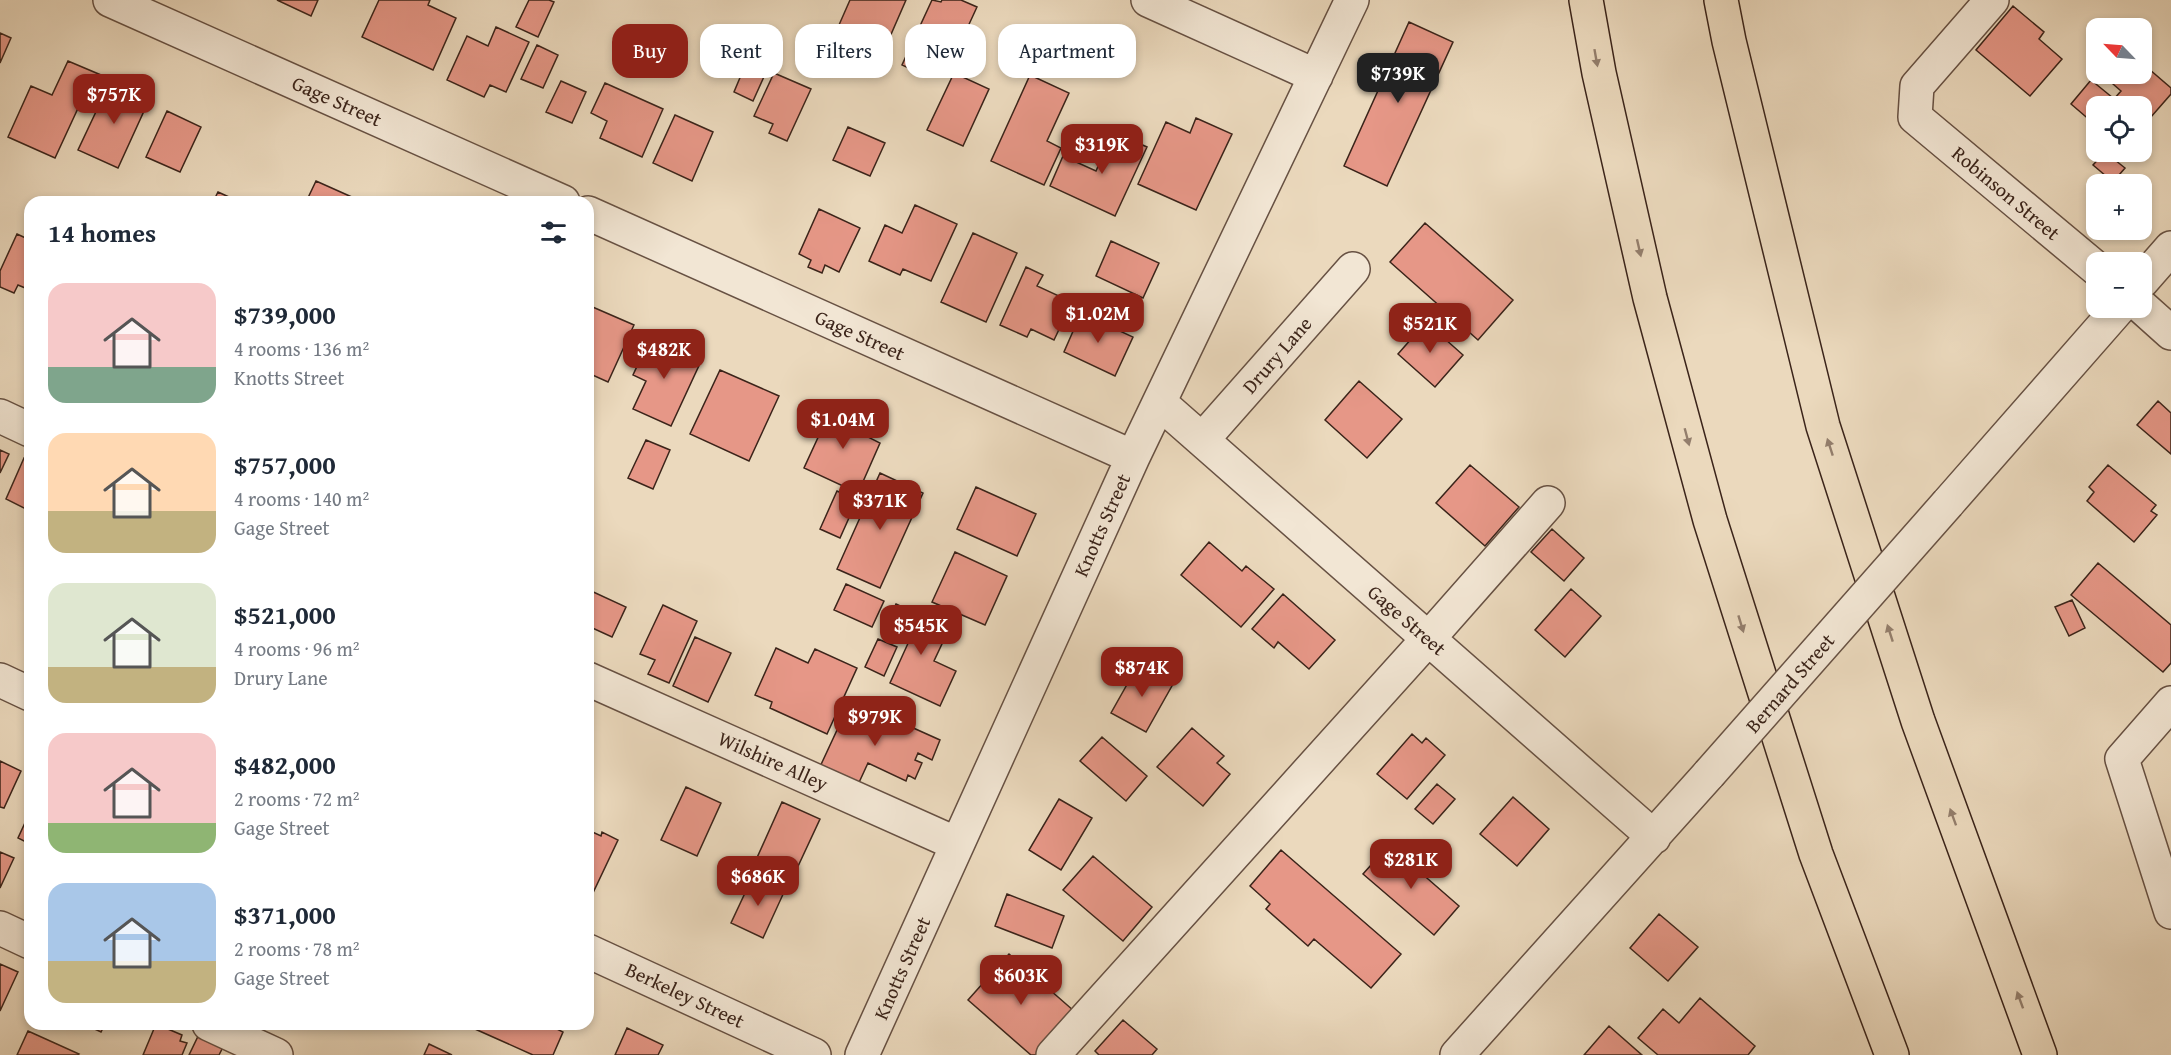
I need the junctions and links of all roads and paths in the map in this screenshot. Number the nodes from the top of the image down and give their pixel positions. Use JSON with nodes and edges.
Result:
{"nodes":[{"id":1,"x":110,"y":0,"type":"edge"},
{"id":2,"x":1148,"y":0,"type":"edge"},
{"id":3,"x":1352,"y":0,"type":"edge"},
{"id":4,"x":1586,"y":0,"type":"edge"},
{"id":5,"x":1721,"y":0,"type":"edge"},
{"id":6,"x":1992,"y":0,"type":"edge"},
{"id":7,"x":1316,"y":76,"type":"junction"},
{"id":8,"x":550,"y":196,"type":"edge"},
{"id":9,"x":594,"y":216,"type":"edge"},
{"id":10,"x":2171,"y":248,"type":"edge"},
{"id":11,"x":2086,"y":260,"type":"edge"},
{"id":12,"x":1353,"y":269,"type":"dead end"},
{"id":13,"x":2152,"y":270,"type":"edge"},
{"id":14,"x":2152,"y":316,"type":"edge"},
{"id":15,"x":2110,"y":318,"type":"edge"},
{"id":16,"x":2171,"y":333,"type":"edge"},
{"id":17,"x":1160,"y":403,"type":"junction"},
{"id":18,"x":0,"y":416,"type":"edge"},
{"id":19,"x":24,"y":427,"type":"edge"},
{"id":20,"x":1202,"y":440,"type":"junction"},
{"id":21,"x":1133,"y":457,"type":"junction"},
{"id":22,"x":1548,"y":503,"type":"dead end"},
{"id":23,"x":1428,"y":639,"type":"junction"},
{"id":24,"x":0,"y":680,"type":"edge"},
{"id":25,"x":594,"y":682,"type":"edge"},
{"id":26,"x":24,"y":691,"type":"edge"},
{"id":27,"x":2171,"y":703,"type":"edge"},
{"id":28,"x":1654,"y":837,"type":"junction"},
{"id":29,"x":957,"y":844,"type":"junction"},
{"id":30,"x":2171,"y":912,"type":"edge"},
{"id":31,"x":0,"y":928,"type":"edge"},
{"id":32,"x":24,"y":939,"type":"edge"},
{"id":33,"x":594,"y":954,"type":"edge"},
{"id":34,"x":222,"y":1030,"type":"edge"},
{"id":35,"x":276,"y":1055,"type":"edge"},
{"id":36,"x":814,"y":1055,"type":"edge"},
{"id":37,"x":862,"y":1055,"type":"edge"},
{"id":38,"x":1053,"y":1055,"type":"edge"},
{"id":39,"x":1457,"y":1055,"type":"edge"},
{"id":40,"x":1892,"y":1055,"type":"edge"},
{"id":41,"x":2040,"y":1055,"type":"edge"}],
"edges":[{"from":1,"to":8,"type":"street","name":"Gage Street"},
{"from":2,"to":7,"type":"street"},
{"from":3,"to":7,"type":"street","name":"Knotts Street"},
{"from":4,"to":40,"type":"highway","one_way":true},
{"from":41,"to":5,"type":"highway","one_way":true},
{"from":6,"to":11,"type":"street","name":"Robinson Street"},
{"from":7,"to":17,"type":"street","name":"Knotts Street"},
{"from":9,"to":21,"type":"street","name":"Gage Street"},
{"from":10,"to":13,"type":"street"},
{"from":12,"to":20,"type":"street","name":"Drury Lane"},
{"from":14,"to":16,"type":"street"},
{"from":15,"to":28,"type":"street","name":"Bernard Street","bridge":true},
{"from":17,"to":20,"type":"street","name":"Gage Street"},
{"from":17,"to":21,"type":"street","name":"Knotts Street"},
{"from":18,"to":19,"type":"street"},
{"from":20,"to":23,"type":"street","name":"Gage Street"},
{"from":21,"to":29,"type":"street","name":"Knotts Street"},
{"from":22,"to":23,"type":"street"},
{"from":23,"to":28,"type":"street","name":"Gage Street"},
{"from":23,"to":38,"type":"street"},
{"from":24,"to":26,"type":"street"},
{"from":25,"to":29,"type":"street","name":"Wilshire Alley"},
{"from":27,"to":30,"type":"street"},
{"from":28,"to":39,"type":"street","name":"Bernard Street"},
{"from":29,"to":37,"type":"street","name":"Knotts Street"},
{"from":31,"to":32,"type":"street"},
{"from":33,"to":36,"type":"street","name":"Berkeley Street"},
{"from":34,"to":35,"type":"street"}]}
